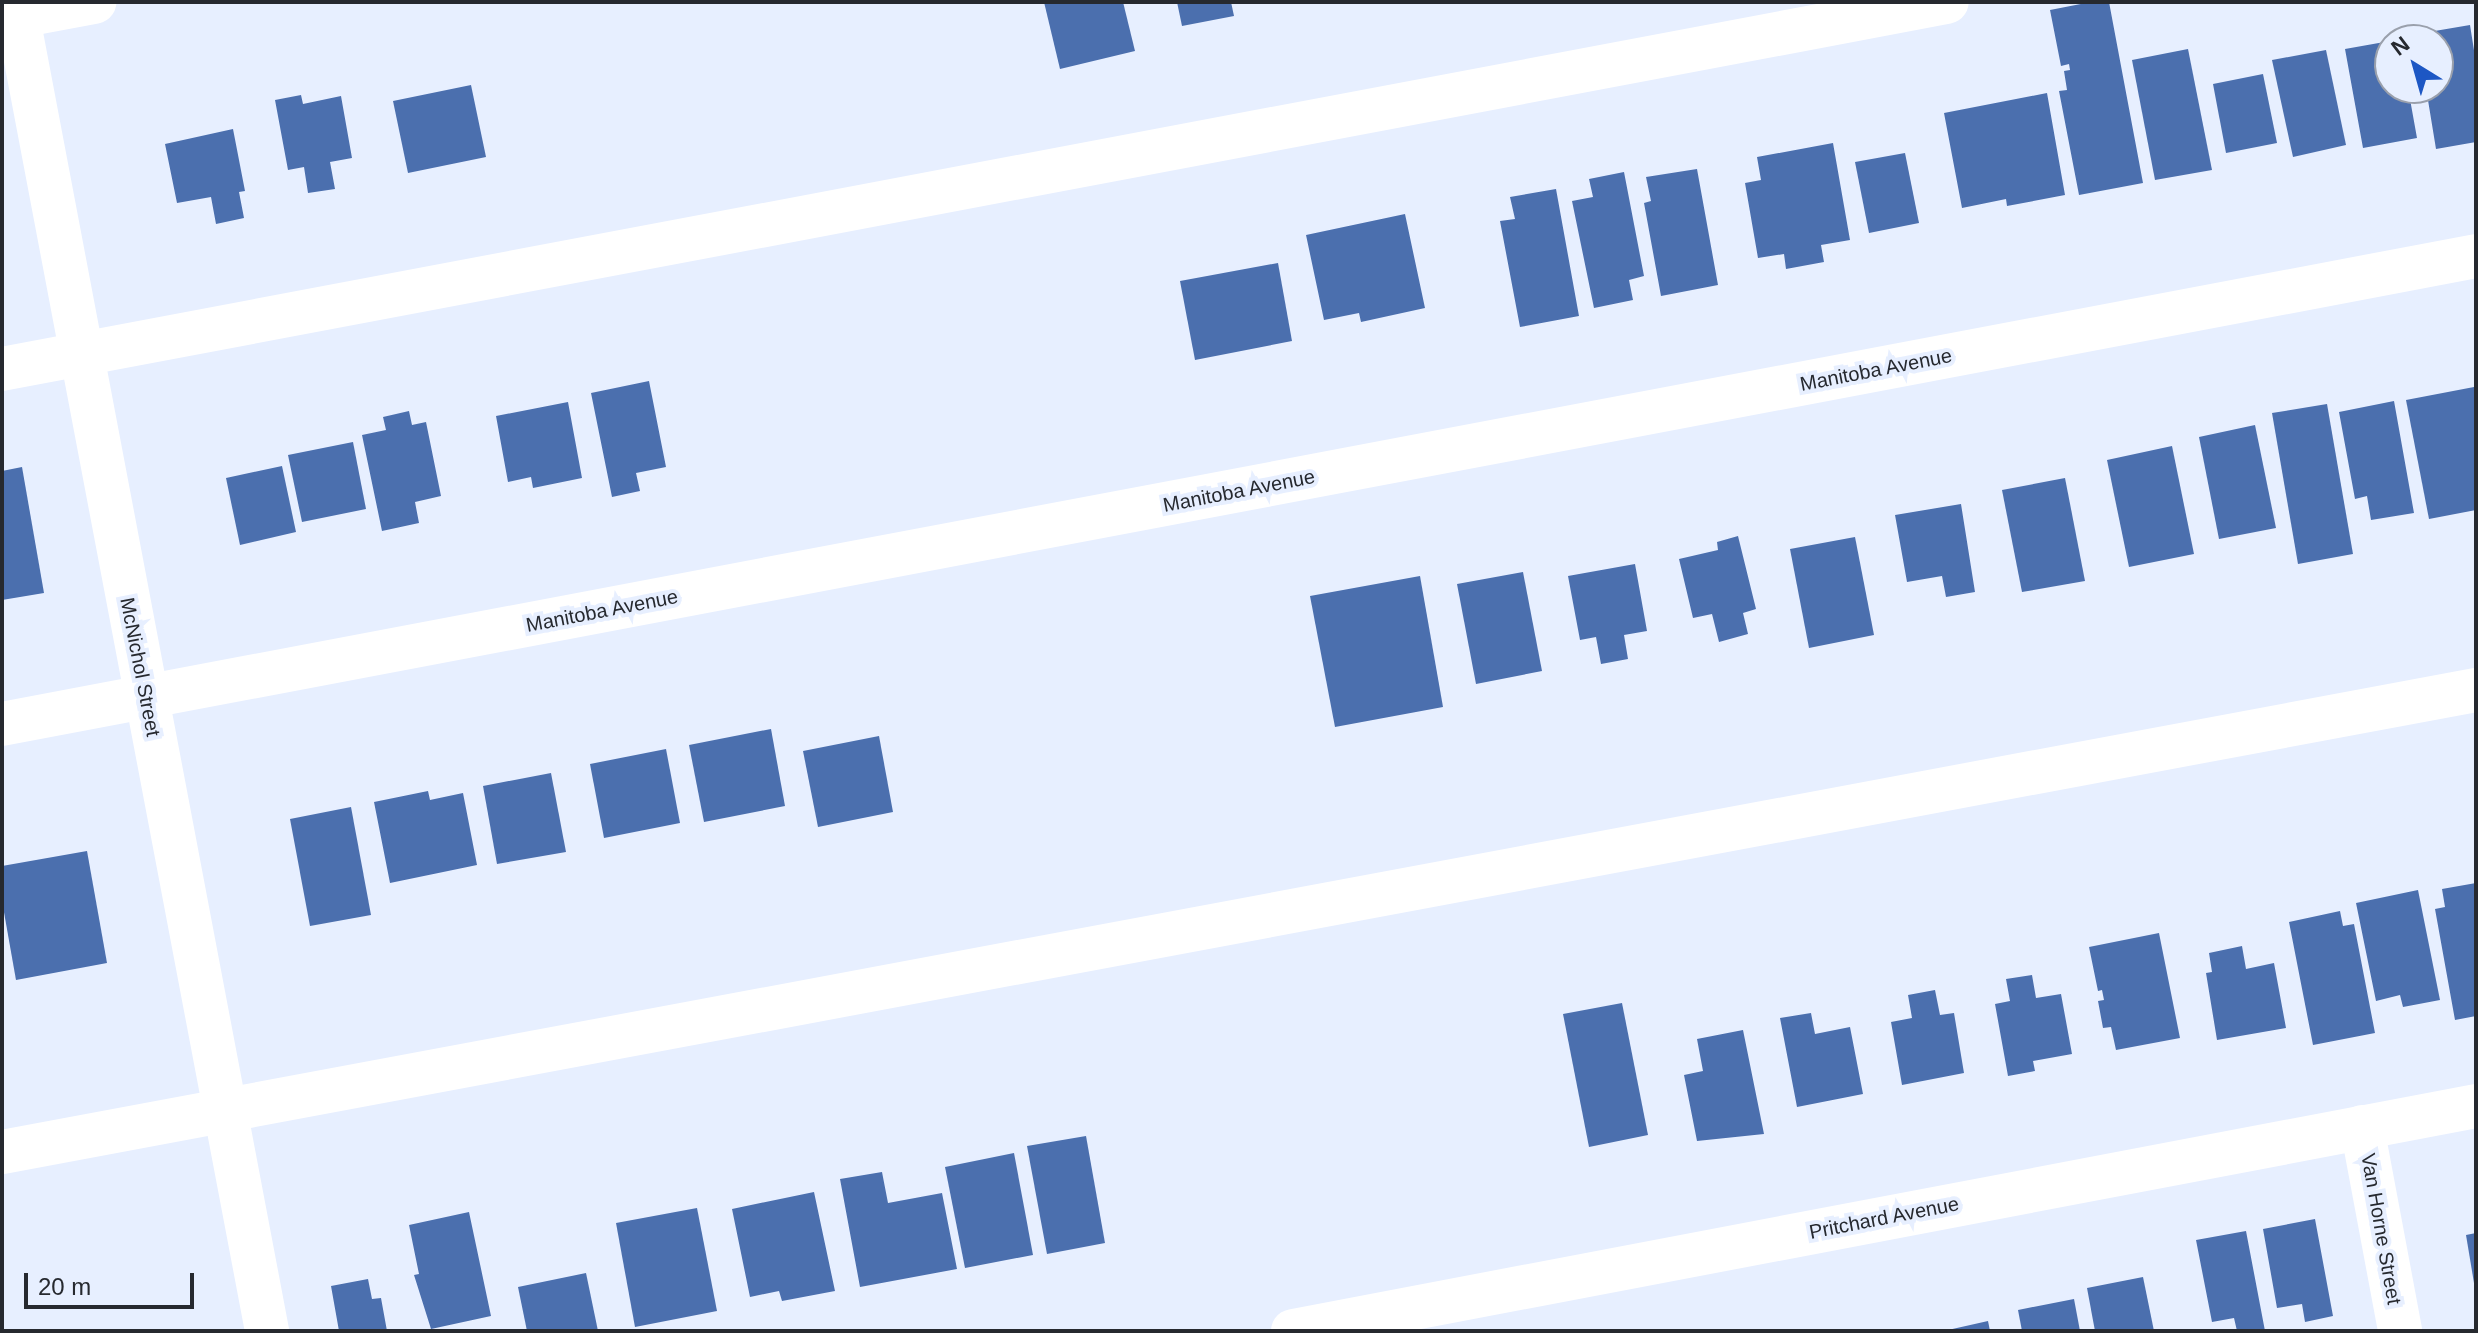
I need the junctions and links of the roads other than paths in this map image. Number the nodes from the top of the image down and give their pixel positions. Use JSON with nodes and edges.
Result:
{"nodes":[{"id":1,"x":94,"y":2,"type":"edge"},
{"id":2,"x":1947,"y":2,"type":"edge"},
{"id":3,"x":12,"y":12,"type":"edge"},
{"id":4,"x":2476,"y":256,"type":"edge"},
{"id":5,"x":81,"y":354,"type":"junction"},
{"id":6,"x":2,"y":369,"type":"edge"},
{"id":7,"x":2476,"y":690,"type":"edge"},
{"id":8,"x":146,"y":697,"type":"junction"},
{"id":9,"x":2,"y":724,"type":"edge"},
{"id":10,"x":2476,"y":1106,"type":"edge"},
{"id":11,"x":228,"y":1109,"type":"junction"},
{"id":12,"x":2362,"y":1127,"type":"junction"},
{"id":13,"x":2,"y":1152,"type":"edge"},
{"id":14,"x":267,"y":1331,"type":"edge"},
{"id":15,"x":1293,"y":1331,"type":"edge"},
{"id":16,"x":2400,"y":1331,"type":"edge"}],
"edges":[{"from":1,"to":3,"type":"street"},
{"from":2,"to":5,"type":"street"},
{"from":3,"to":5,"type":"street","name":"McNichol Street"},
{"from":4,"to":8,"type":"street","name":"Manitoba Avenue"},
{"from":5,"to":6,"type":"street"},
{"from":5,"to":8,"type":"street","name":"McNichol Street"},
{"from":7,"to":11,"type":"street"},
{"from":8,"to":9,"type":"street","name":"Manitoba Avenue"},
{"from":8,"to":11,"type":"street","name":"McNichol Street"},
{"from":10,"to":12,"type":"street","name":"Pritchard Avenue"},
{"from":11,"to":13,"type":"street"},
{"from":11,"to":14,"type":"street","name":"McNichol Street"},
{"from":12,"to":15,"type":"street","name":"Pritchard Avenue"},
{"from":12,"to":16,"type":"street","name":"Van Horne Street"}]}
